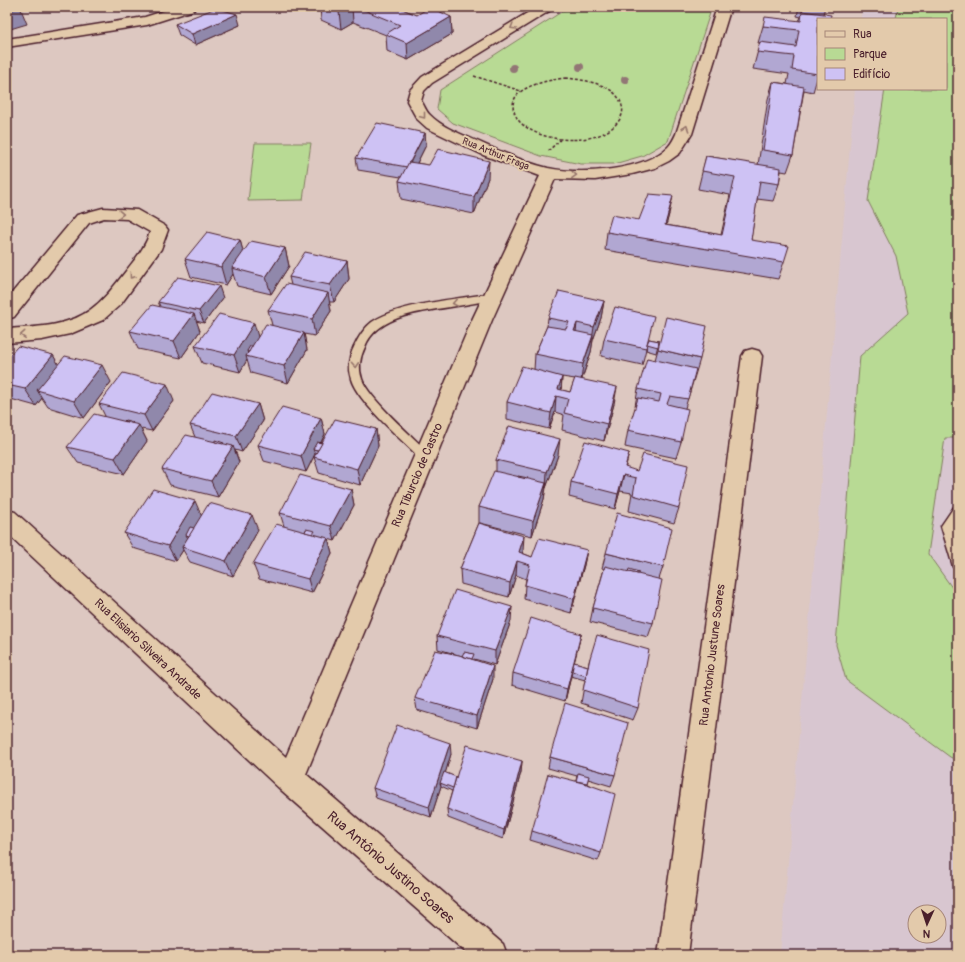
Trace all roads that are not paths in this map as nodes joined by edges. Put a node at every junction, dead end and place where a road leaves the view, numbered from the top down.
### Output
1 (189, 7) edge
2 (546, 7) edge
3 (724, 7) edge
4 (7, 43) edge
5 (550, 173) junction
6 (493, 296) junction
7 (7, 312) edge
8 (7, 336) edge
9 (752, 356) dead end
10 (425, 456) junction
11 (958, 511) edge
12 (7, 519) edge
13 (958, 563) edge
14 (290, 779) junction
15 (492, 955) edge
16 (673, 955) edge

1 - 4 street
2 -> 5 street, Rua Arthur Fraga
5 -> 3 street, Rua Arthur Fraga
5 - 6 street, Rua Tiburcio de Castro
6 - 10 street, Rua Tiburcio de Castro
6 -> 10 lane
7 -> 8 street
9 - 16 street, Rua Antonio Justune Soares
10 - 14 street, Rua Tiburcio de Castro
11 - 13 lane
12 - 14 street, Rua Elisiario Silveira Andrade
14 - 15 street, Rua Antônio Justino Soares

